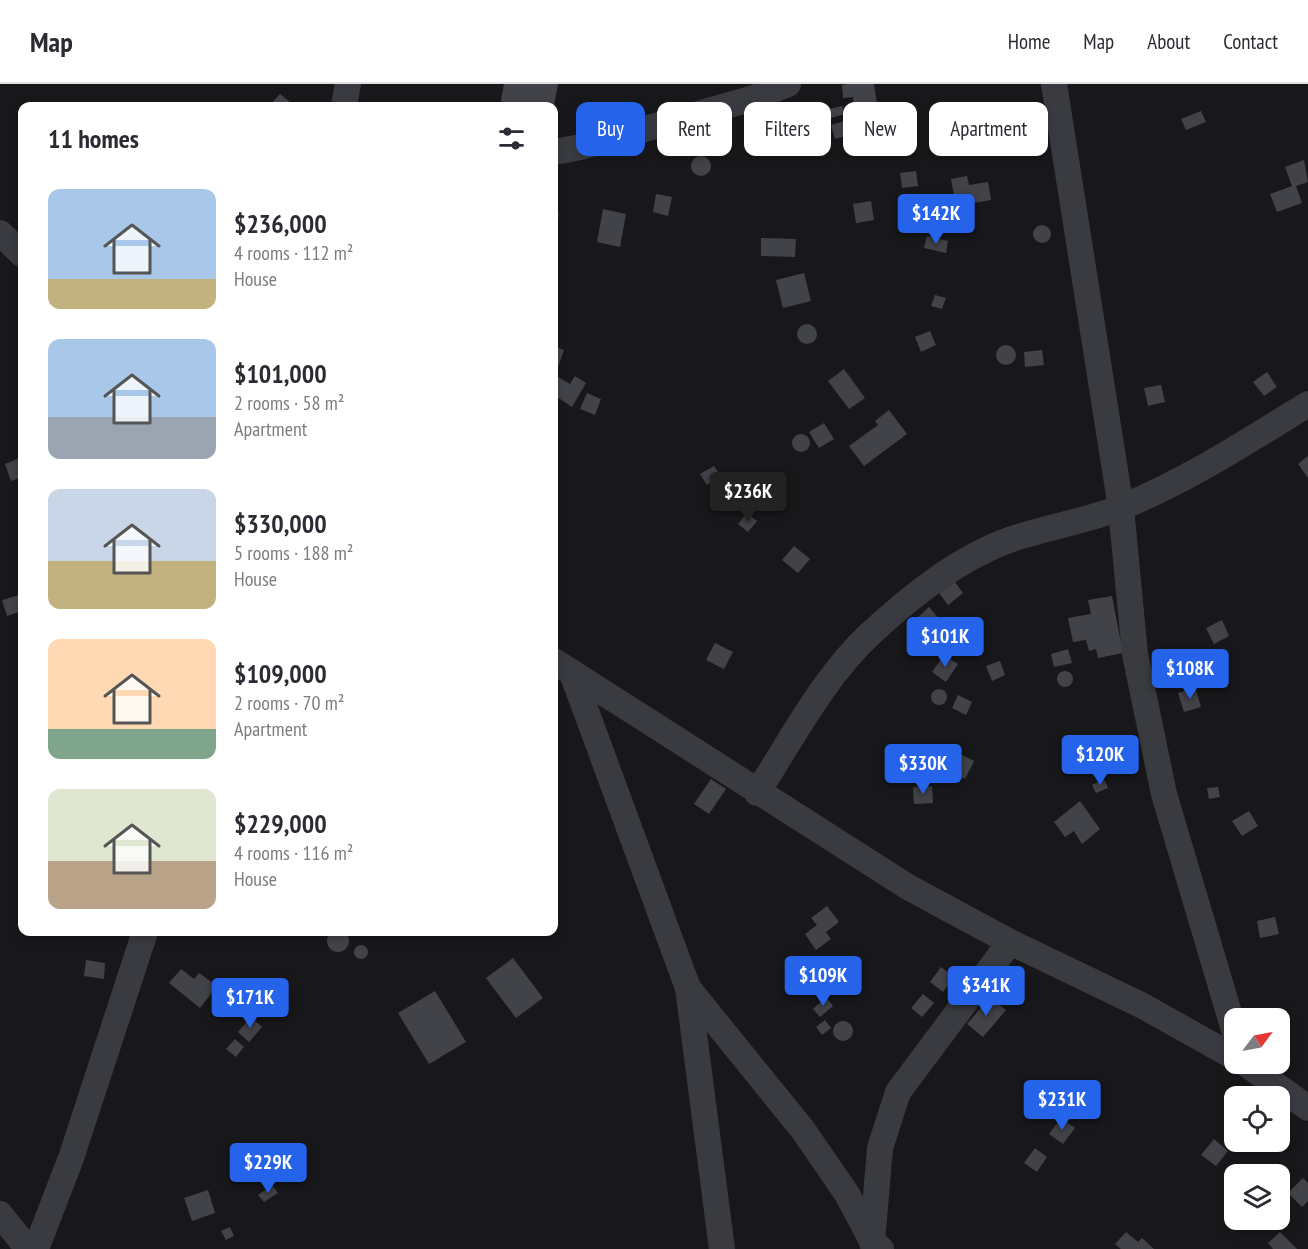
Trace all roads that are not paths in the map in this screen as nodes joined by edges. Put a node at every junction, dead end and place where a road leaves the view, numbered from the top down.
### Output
1 (789, 84) edge
2 (1054, 84) edge
3 (558, 151) edge
4 (0, 233) edge
5 (18, 250) edge
6 (1308, 404) edge
7 (1121, 507) junction
8 (563, 667) edge
9 (758, 793) junction
10 (144, 936) edge
11 (1010, 942) junction
12 (688, 988) junction
13 (1227, 1008) edge
14 (1224, 1051) edge
15 (1260, 1074) edge
16 (1308, 1108) edge
17 (0, 1214) edge
18 (875, 1246) edge
19 (28, 1249) edge
20 (36, 1249) edge
21 (722, 1249) edge

1 - 3 street
2 - 7 street
4 - 5 street
6 - 7 street
7 - 9 street
7 - 13 street
8 - 9 street
8 - 12 street
9 - 11 street
10 - 20 street
11 - 14 street
11 - 18 street
12 - 18 street
12 - 21 street
15 - 16 street
17 - 19 street

